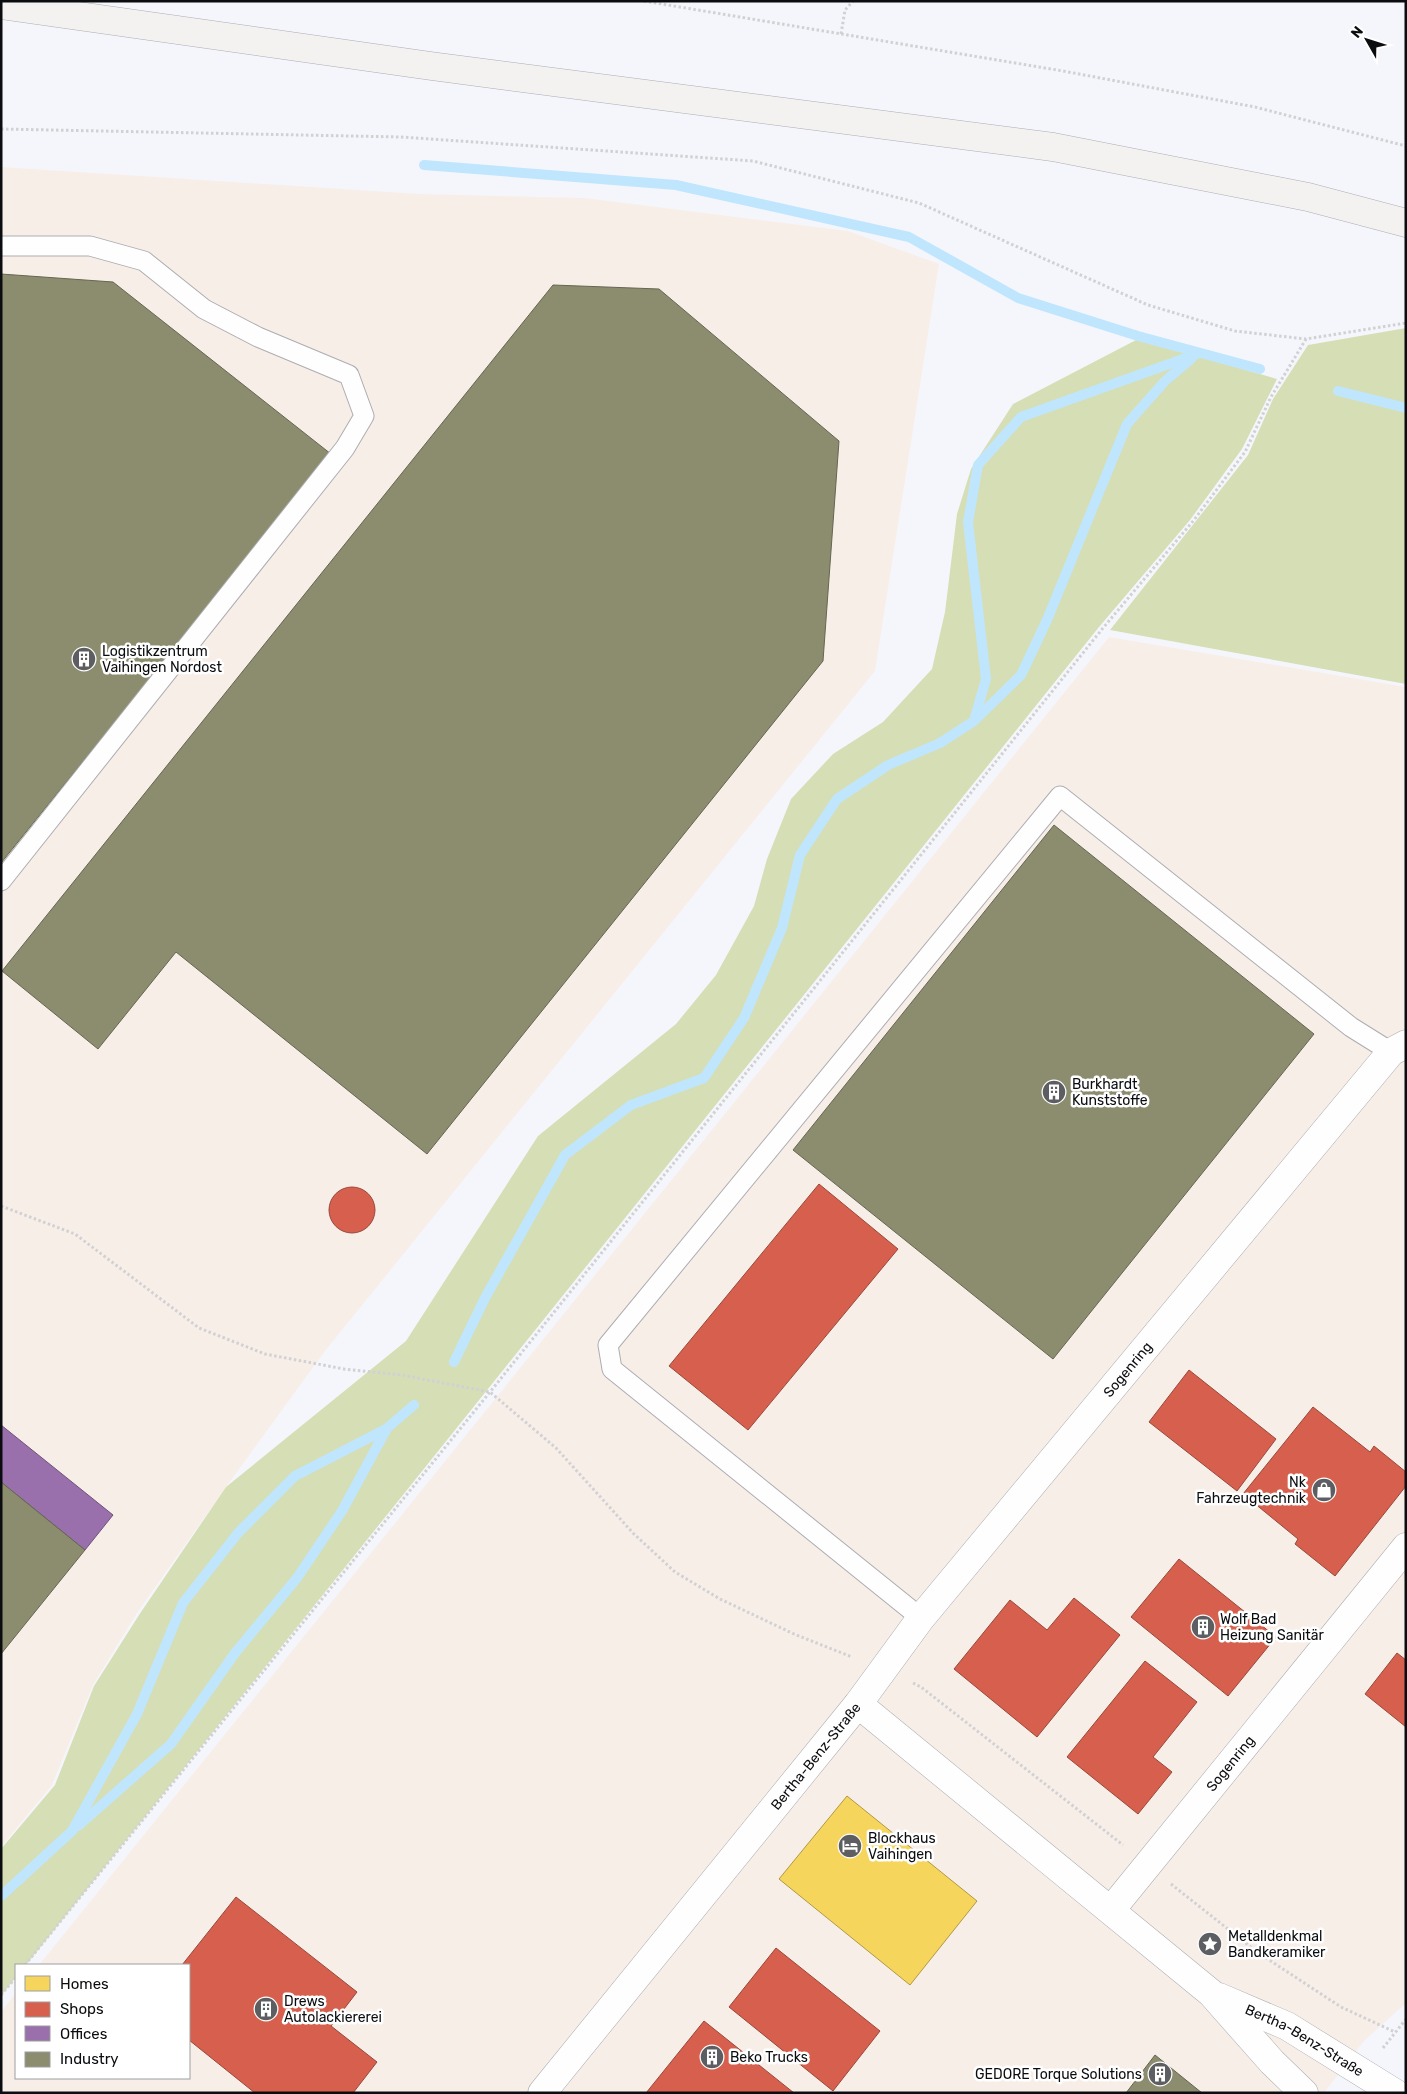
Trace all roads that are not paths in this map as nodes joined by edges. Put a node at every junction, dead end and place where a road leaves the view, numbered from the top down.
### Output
1 (1, 5) edge
2 (1406, 223) edge
3 (1, 246) edge
4 (1, 882) edge
5 (1398, 1048) edge
6 (1406, 1547) edge
7 (921, 1618) junction
8 (858, 1704) junction
9 (1111, 1910) junction
10 (1211, 1993) junction
11 (542, 2093) edge
12 (1304, 2093) edge
13 (1394, 2093) edge

1 - 2 main road
3 - 4 lane
5 - 7 street, Sogenring
5 - 7 lane
6 - 9 street, Sogenring
7 - 8 street, Sogenring
8 - 9 street, Bertha-Benz-Straße
8 - 11 street, Bertha-Benz-Straße
9 - 10 street, Bertha-Benz-Straße
10 - 12 street, Bertha-Benz-Straße
10 - 13 street, Bertha-Benz-Straße

